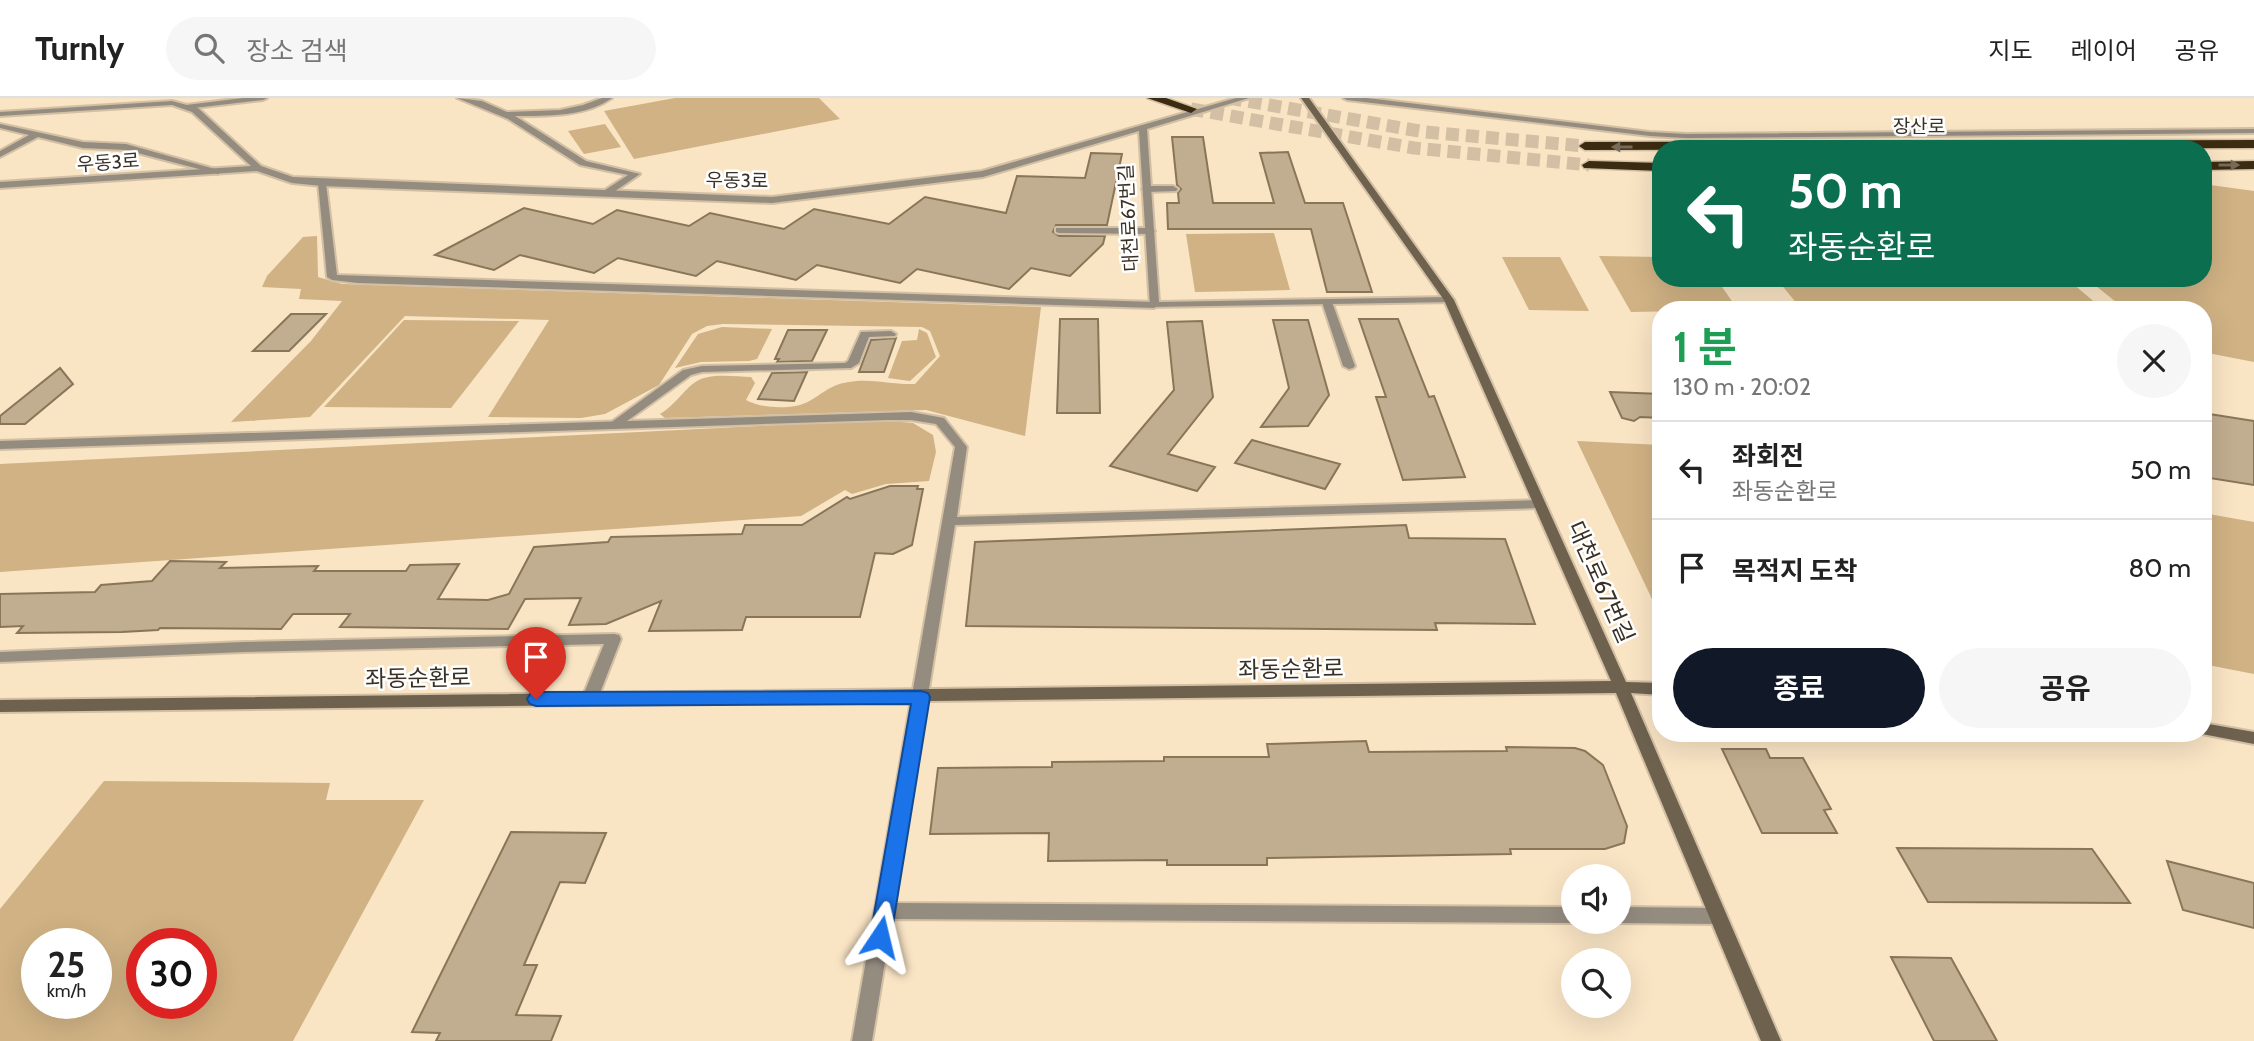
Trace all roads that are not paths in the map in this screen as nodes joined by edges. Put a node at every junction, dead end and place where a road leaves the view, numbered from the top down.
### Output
1 (131, 98) edge
2 (263, 98) edge
3 (461, 98) edge
4 (608, 98) edge
5 (1153, 98) edge
6 (1245, 98) edge
7 (1305, 98) edge
8 (1347, 98) edge
9 (112, 106) junction
10 (186, 107) junction
11 (1191, 109) tunnel mouth
12 (0, 114) edge
13 (509, 114) junction
14 (0, 126) edge
15 (1143, 128) junction
16 (2254, 131) edge
17 (37, 134) junction
18 (2212, 144) edge
19 (2254, 144) edge
20 (1585, 146) tunnel mouth
21 (1652, 146) edge
22 (0, 154) edge
23 (1589, 164) tunnel mouth
24 (2254, 165) edge
25 (2212, 166) edge
26 (1652, 167) edge
27 (258, 169) junction
28 (218, 171) junction
29 (322, 183) junction
30 (0, 185) edge
31 (1147, 189) junction
32 (1173, 190) dead end
33 (605, 194) junction
34 (1059, 230) dead end
35 (1150, 231) junction
36 (1449, 300) junction
37 (1327, 302) junction
38 (1154, 305) junction
39 (891, 334) dead end
40 (1349, 366) dead end
41 (612, 426) junction
42 (0, 445) edge
43 (1539, 504) junction
44 (950, 521) junction
45 (0, 657) edge
46 (1621, 687) junction
47 (1652, 689) edge
48 (921, 697) junction
49 (590, 698) junction
50 (0, 706) edge
51 (2212, 731) edge
52 (2254, 738) edge
53 (885, 911) junction
54 (1561, 915) edge
55 (1631, 915) edge
56 (1717, 916) junction
57 (862, 1041) edge
58 (1771, 1041) edge

1 - 9 street
2 - 10 street
3 - 13 street
4 - 13 street
5 - 11 highway
6 - 15 street, 우동3로
7 - 36 street, 대천로67번길
8 - 16 street
9 - 10 street
9 - 12 street
10 - 27 street
13 - 33 street
14 - 17 street, 우동3로
15 - 31 street, 대천로67번길
15 - 33 street, 우동3로
17 - 22 street
17 - 28 street, 우동3로
19 -> 18 highway, 장산로
21 -> 20 highway, 장산로
23 - 26 highway
25 -> 24 highway
27 - 28 street, 우동3로
27 - 29 street, 우동3로
28 - 30 street, 우동3로
29 - 33 street, 우동3로
29 - 38 street
31 - 32 street
31 - 35 street, 대천로67번길
34 - 35 street
35 - 38 street, 대천로67번길
36 - 37 street
36 - 43 street, 대천로67번길
37 - 38 street
37 - 40 street
39 - 41 street
41 - 42 street
41 - 44 street
43 - 44 street
43 - 46 street, 대천로67번길
44 - 48 street
45 - 49 street
46 - 47 street, 좌동순환로
46 - 48 street, 좌동순환로
46 - 56 street, 대천로67번길
48 - 49 street, 좌동순환로
48 - 53 street
49 - 50 street, 좌동순환로
51 - 52 street
53 - 54 street
53 - 57 street
55 - 56 street
56 - 58 street, 대천로67번길

